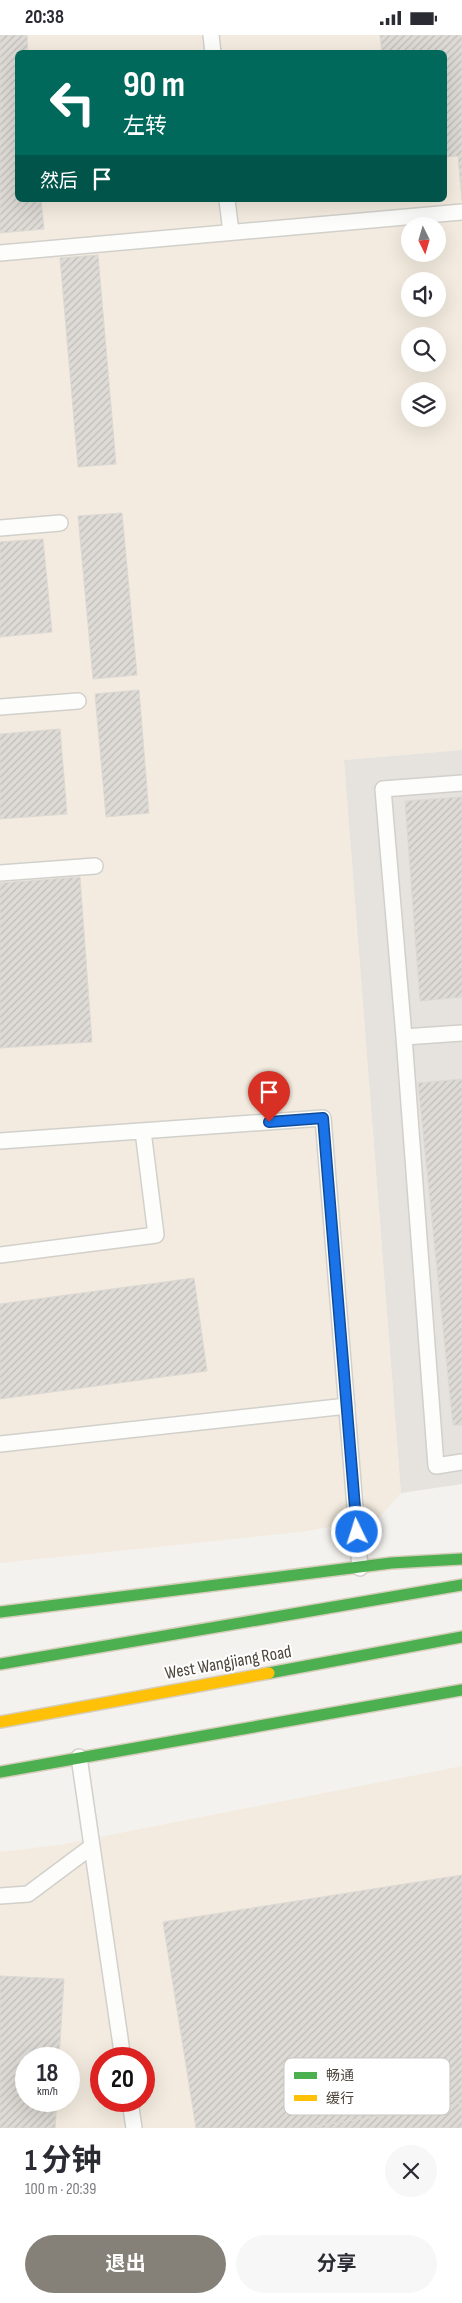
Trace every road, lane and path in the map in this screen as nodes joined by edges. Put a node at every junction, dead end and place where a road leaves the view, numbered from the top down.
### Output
1 (211, 35) edge
2 (213, 50) edge
3 (227, 202) edge
4 (462, 212) edge
5 (231, 232) junction
6 (0, 253) edge
7 (60, 523) dead end
8 (0, 528) edge
9 (78, 701) dead end
10 (0, 707) edge
11 (462, 783) edge
12 (95, 866) dead end
13 (0, 873) edge
14 (462, 1033) edge
15 (404, 1037) junction
16 (143, 1131) junction
17 (0, 1141) edge
18 (0, 1255) edge
19 (347, 1406) junction
20 (0, 1444) edge
21 (462, 1462) edge
22 (462, 1559) edge
23 (360, 1568) junction
24 (462, 1585) edge
25 (0, 1612) edge
26 (462, 1637) edge
27 (0, 1664) edge
28 (462, 1690) edge
29 (0, 1722) edge
30 (79, 1757) junction
31 (0, 1772) edge
32 (91, 1847) junction
33 (0, 1895) edge
34 (121, 2047) edge
35 (132, 2112) edge
36 (134, 2128) edge

1 - 2 lane
3 - 5 lane
4 - 5 lane
5 - 6 lane
7 - 8 lane
9 - 10 lane
11 - 15 lane
12 - 13 lane
14 - 15 lane
15 - 21 lane
16 - 17 lane
16 - 18 lane
16 - 19 lane
19 - 20 lane
19 - 23 lane
22 - 23 main road
23 - 25 main road
24 - 27 main road, West Wangjiang Road
26 - 29 main road, West Wangjiang Road
28 - 30 main road
30 - 31 main road
30 - 32 lane
32 - 33 lane
32 - 34 lane
35 - 36 lane

